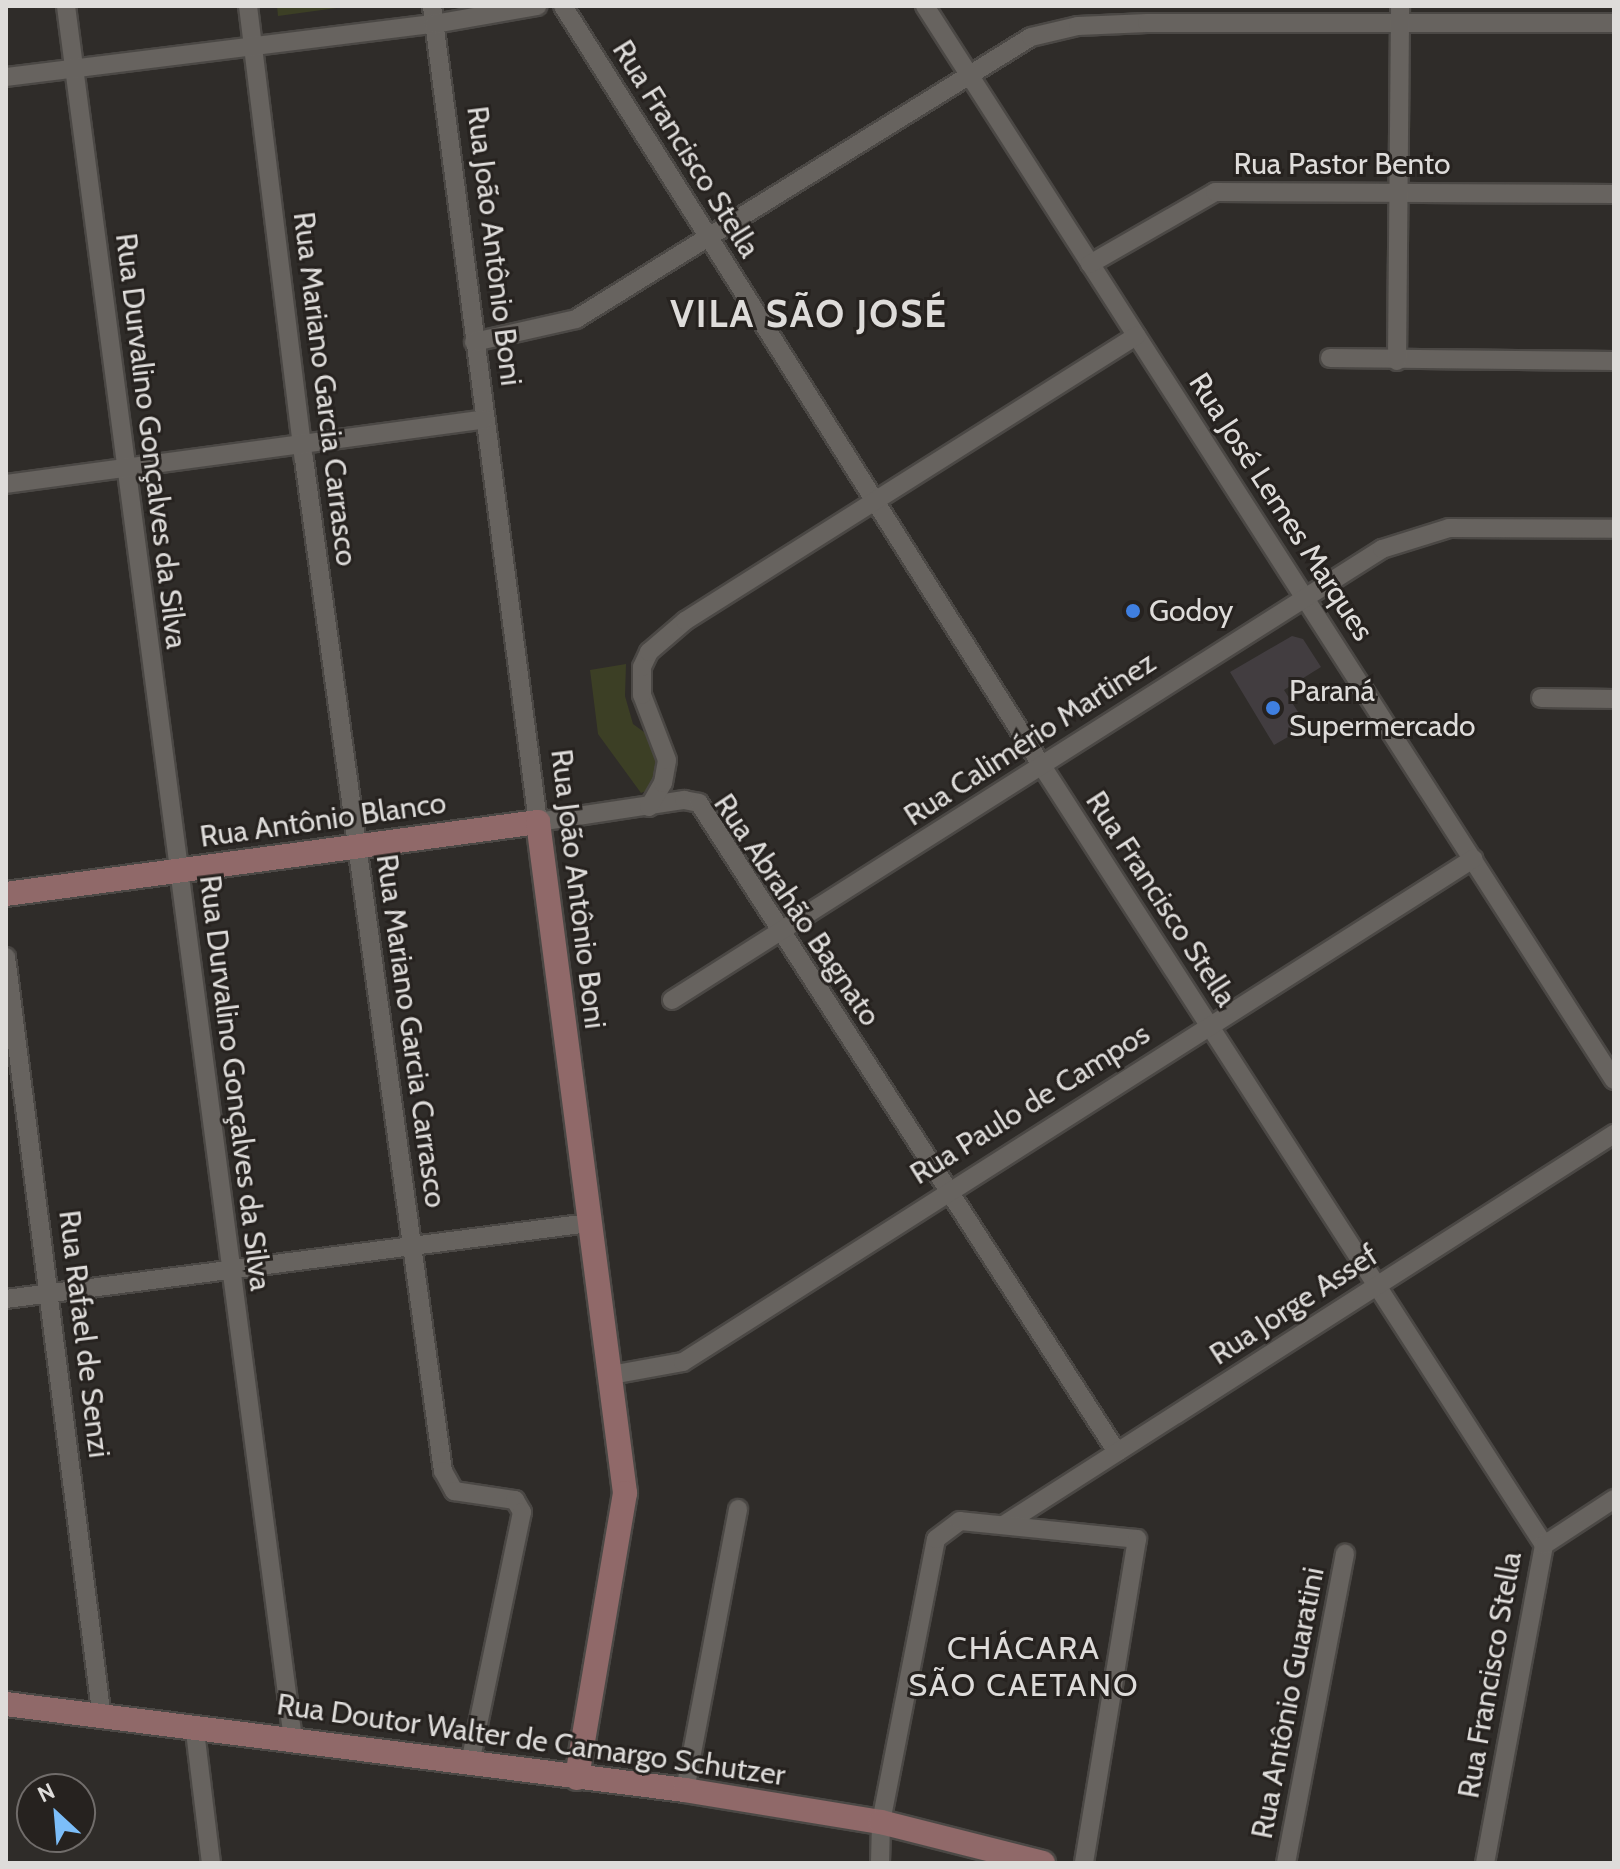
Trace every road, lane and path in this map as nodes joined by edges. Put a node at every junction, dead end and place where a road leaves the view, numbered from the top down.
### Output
1 (66, 6) edge
2 (248, 6) edge
3 (537, 6) edge
4 (563, 6) edge
5 (925, 6) edge
6 (1400, 6) edge
7 (1147, 14) edge
8 (433, 15) edge
9 (1614, 23) edge
10 (1400, 26) junction
11 (254, 46) junction
12 (75, 67) junction
13 (967, 73) junction
14 (6, 77) edge
15 (1398, 192) junction
16 (1614, 194) edge
17 (707, 236) junction
18 (1090, 264) junction
19 (1136, 336) junction
20 (474, 342) junction
21 (1330, 358) dead end
22 (1397, 361) junction
23 (1614, 361) edge
24 (484, 419) junction
25 (302, 444) junction
26 (126, 468) junction
27 (6, 484) edge
28 (876, 503) junction
29 (1614, 529) edge
30 (1306, 594) junction
31 (1541, 698) dead end
32 (1614, 699) edge
33 (1042, 766) junction
34 (649, 807) junction
35 (538, 822) junction
36 (358, 849) junction
37 (1473, 859) junction
38 (179, 872) junction
39 (6, 894) edge
40 (783, 932) junction
41 (6, 957) edge
42 (672, 1000) dead end
43 (1209, 1024) junction
44 (1614, 1080) edge
45 (1614, 1134) edge
46 (945, 1191) junction
47 (589, 1223) junction
48 (411, 1246) junction
49 (231, 1271) junction
50 (1376, 1285) junction
51 (51, 1294) junction
52 (6, 1299) edge
53 (611, 1375) junction
54 (1117, 1452) junction
55 (1614, 1499) edge
56 (738, 1509) dead end
57 (1005, 1524) junction
58 (1544, 1545) junction
59 (1345, 1554) dead end
60 (6, 1704) edge
61 (102, 1719) junction
62 (195, 1731) junction
63 (293, 1739) junction
64 (470, 1764) junction
65 (577, 1778) junction
66 (685, 1790) junction
67 (881, 1822) junction
68 (211, 1863) edge
69 (880, 1863) edge
70 (1043, 1863) edge
71 (1084, 1863) edge
72 (1286, 1863) edge
73 (1485, 1863) edge

1 - 12 street, Rua Durvalino Gonçalves da Silva
2 - 11 street, Rua Mariano Garcia Carrasco
3 - 8 street
4 - 17 street, Rua Francisco Stella
5 - 13 street, Rua José Lemes Marques
6 - 10 street
7 - 10 street
7 - 13 street
8 - 11 street
8 - 20 street, Rua João Antônio Boni
9 - 10 street
10 - 15 street
11 - 12 street
11 - 25 street, Rua Mariano Garcia Carrasco
12 - 14 street
12 - 26 street, Rua Durvalino Gonçalves da Silva
13 - 17 street
13 - 18 street, Rua José Lemes Marques
15 - 16 street, Rua Pastor Bento
15 - 18 street, Rua Pastor Bento
15 - 22 street
17 - 20 street
17 - 28 street, Rua Francisco Stella
18 - 19 street, Rua José Lemes Marques
19 - 28 street
19 - 30 street, Rua José Lemes Marques
20 - 24 street, Rua João Antônio Boni
21 - 22 street
22 - 23 street
24 - 25 street
24 - 35 street, Rua João Antônio Boni
25 - 26 street
25 - 36 street, Rua Mariano Garcia Carrasco
26 - 27 street
26 - 38 street, Rua Durvalino Gonçalves da Silva
28 - 33 street, Rua Francisco Stella
28 - 34 street
29 - 30 street, Rua Calimério Martinez
30 - 33 street, Rua Calimério Martinez
30 - 37 street, Rua José Lemes Marques
31 - 32 street
33 - 40 street, Rua Calimério Martinez
33 - 43 street, Rua Francisco Stella
34 - 35 street, Rua Antônio Blanco
34 - 40 street, Rua Abrahão Bagnato
35 - 36 street, Rua Antônio Blanco
35 - 47 street, Rua João Antônio Boni
36 - 38 street, Rua Antônio Blanco
36 - 48 street, Rua Mariano Garcia Carrasco
37 - 43 street, Rua Paulo de Campos
37 - 44 street, Rua José Lemes Marques
38 - 39 street, Rua Antônio Blanco
38 - 49 street, Rua Durvalino Gonçalves da Silva
40 - 42 street, Rua Calimério Martinez
40 - 46 street, Rua Abrahão Bagnato
41 - 51 street, Rua Rafael de Senzi
43 - 46 street, Rua Paulo de Campos
43 - 50 street, Rua Francisco Stella
45 - 50 street, Rua Jorge Assef
46 - 53 street, Rua Paulo de Campos
46 - 54 street, Rua Abrahão Bagnato
47 - 48 street
47 - 53 street, Rua João Antônio Boni
48 - 49 street
48 - 64 street, Rua Mariano Garcia Carrasco
49 - 51 street
49 - 63 street, Rua Durvalino Gonçalves da Silva
50 - 54 street, Rua Jorge Assef
50 - 58 street, Rua Francisco Stella
51 - 52 street
51 - 61 street, Rua Rafael de Senzi
53 - 65 street, Rua João Antônio Boni
54 - 57 street, Rua Jorge Assef
55 - 58 street
56 - 66 street
57 - 67 street
57 - 71 street
58 - 73 street, Rua Francisco Stella
59 - 72 street, Rua Antônio Guaratini
60 - 61 street, Rua Doutor Walter de Camargo Schutzer
61 - 62 street, Rua Doutor Walter de Camargo Schutzer
62 - 63 street, Rua Doutor Walter de Camargo Schutzer
62 - 68 street
63 - 64 street, Rua Doutor Walter de Camargo Schutzer
64 - 65 street, Rua Doutor Walter de Camargo Schutzer
65 - 66 street, Rua Doutor Walter de Camargo Schutzer
66 - 67 street, Rua Doutor Walter de Camargo Schutzer
67 - 69 street
67 - 70 street, Rua Doutor Walter de Camargo Schutzer

